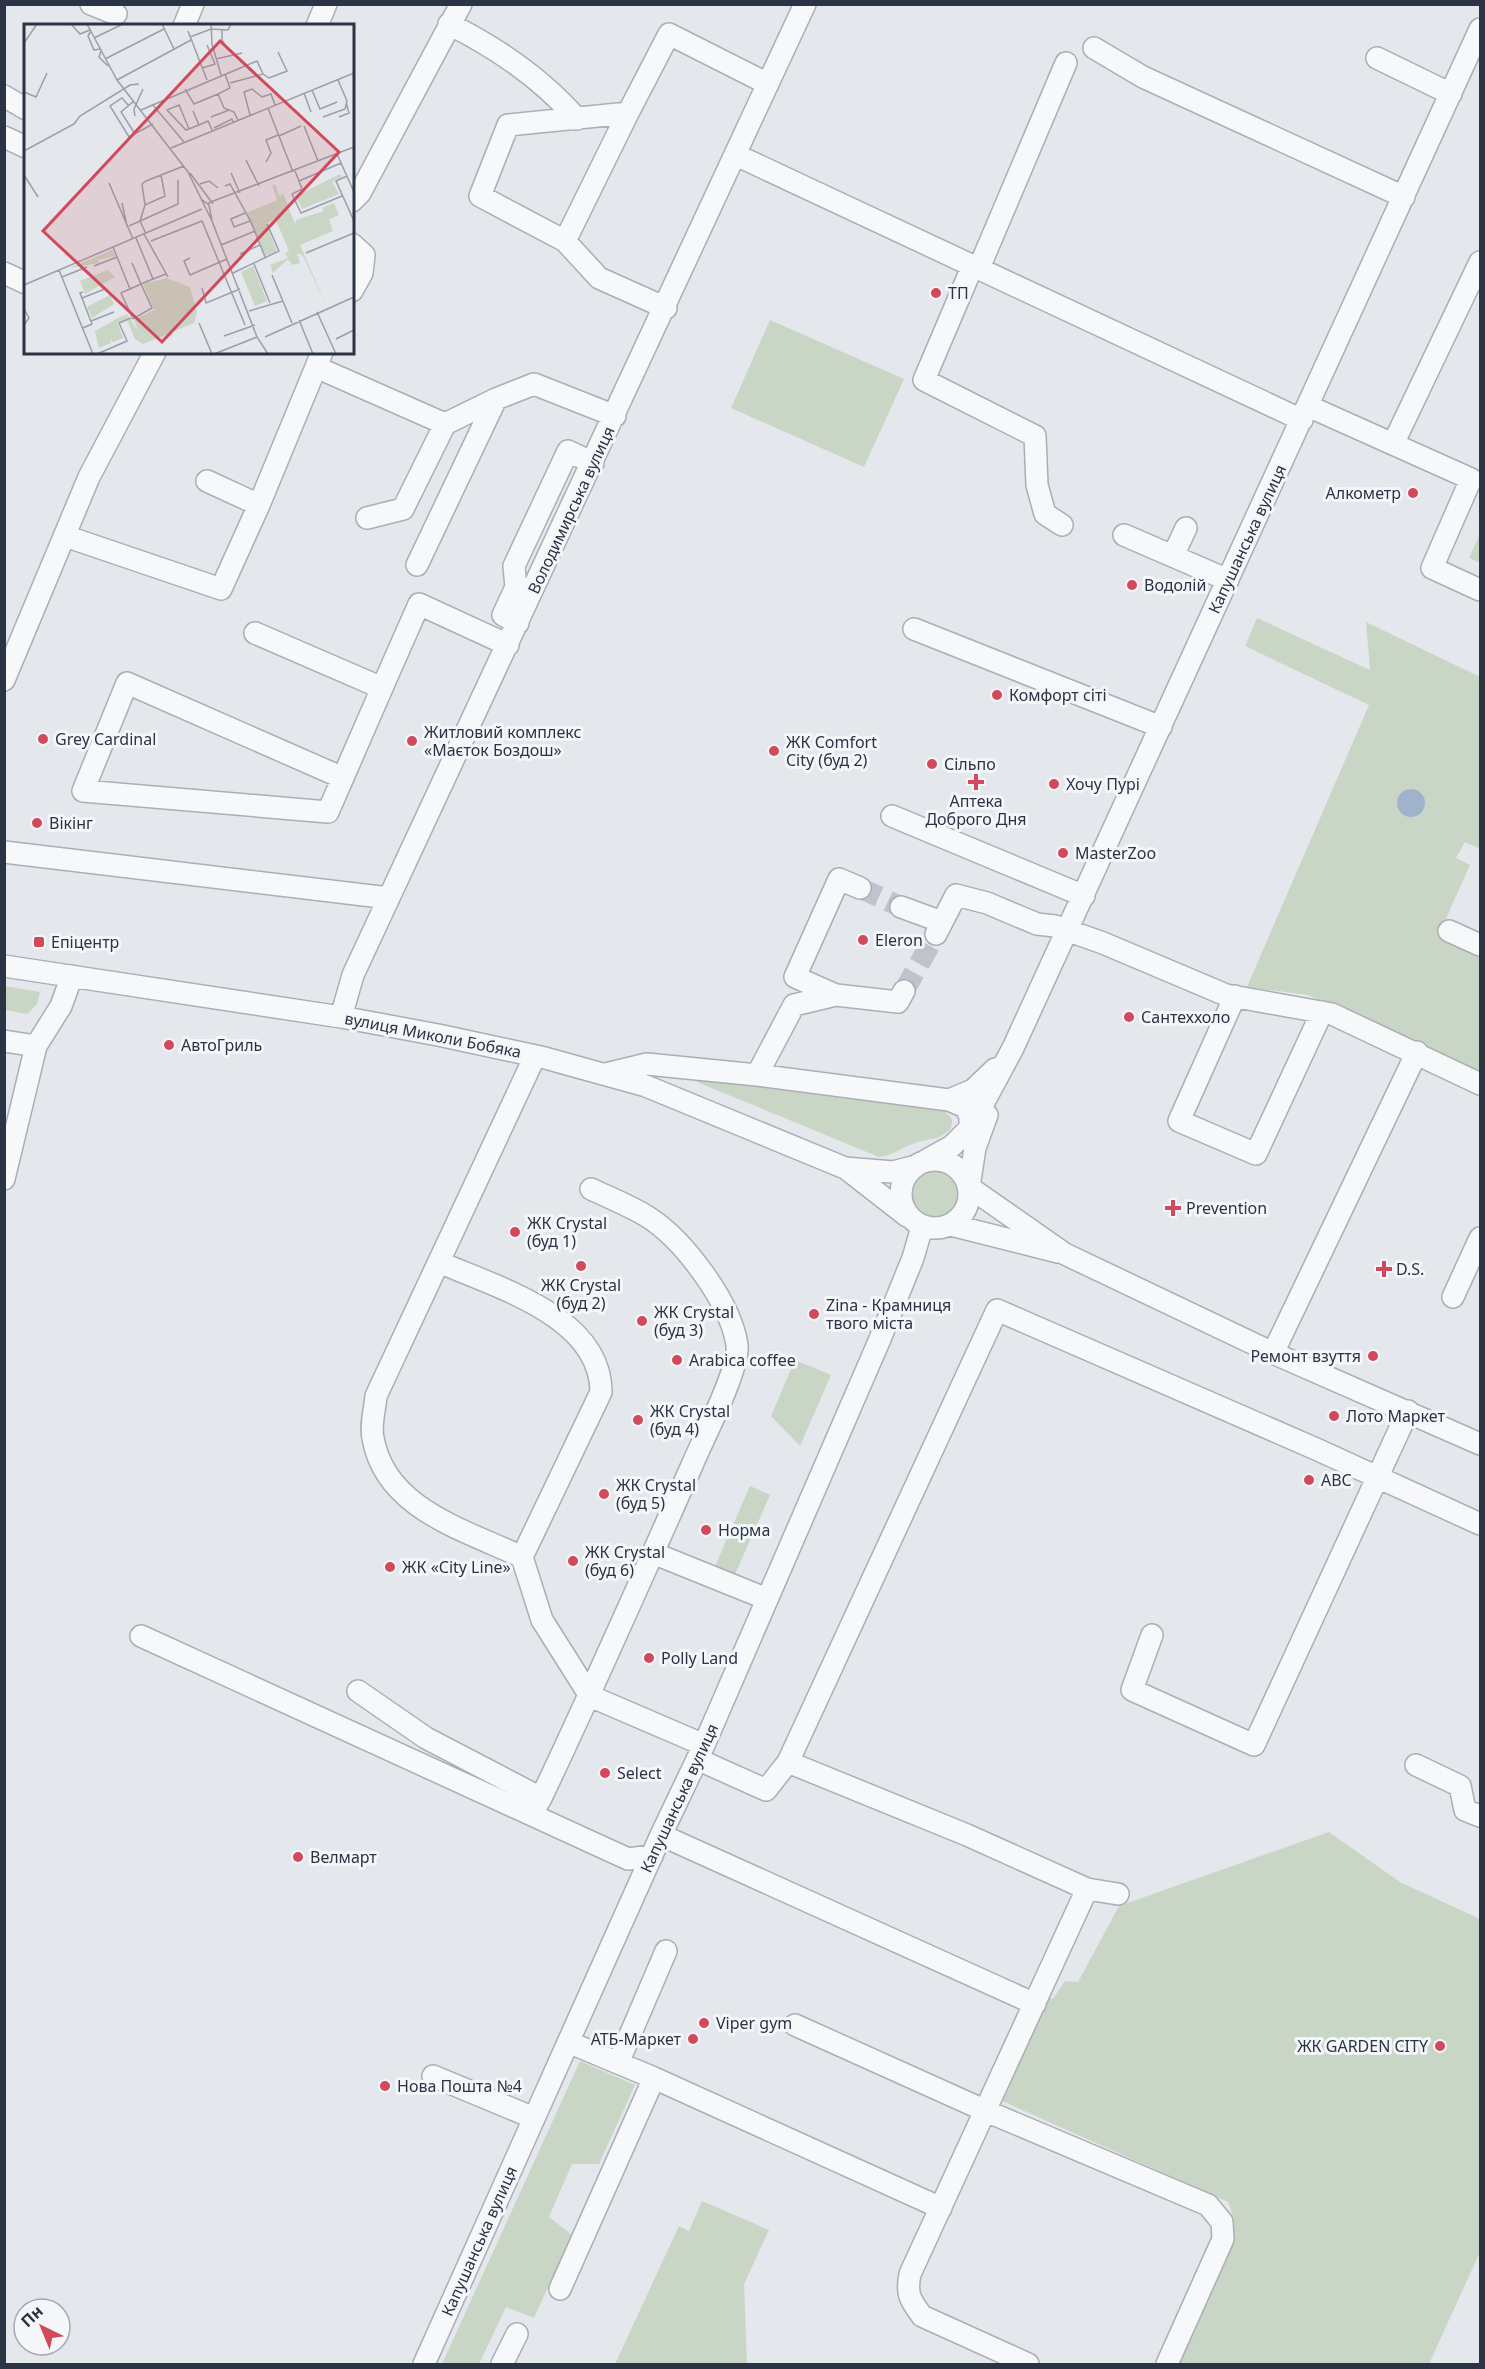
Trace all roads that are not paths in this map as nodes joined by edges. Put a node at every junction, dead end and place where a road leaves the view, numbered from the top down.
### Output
1 (91, 4) edge
2 (193, 4) edge
3 (326, 4) edge
4 (461, 4) edge
5 (805, 4) edge
6 (116, 14) dead end
7 (185, 24) edge
8 (318, 24) edge
9 (448, 24) junction
10 (1480, 29) edge
11 (1094, 48) dead end
12 (1377, 58) dead end
13 (1066, 63) dead end
14 (768, 84) junction
15 (1451, 94) junction
16 (4, 96) edge
17 (24, 107) edge
18 (628, 113) junction
19 (577, 120) junction
20 (4, 137) edge
21 (24, 146) edge
22 (736, 155) junction
23 (1404, 196) junction
24 (354, 199) edge
25 (565, 241) junction
26 (354, 246) edge
27 (1480, 262) edge
28 (976, 267) junction
29 (4, 273) edge
30 (24, 282) edge
31 (354, 287) edge
32 (666, 308) junction
33 (154, 354) edge
34 (319, 360) edge
35 (496, 399) junction
36 (1305, 413) junction
37 (615, 416) junction
38 (445, 424) junction
39 (1394, 444) junction
40 (207, 481) dead end
41 (259, 505) junction
42 (367, 518) dead end
43 (1062, 525) dead end
44 (1186, 528) dead end
45 (1124, 535) dead end
46 (65, 536) junction
47 (1173, 556) junction
48 (417, 565) dead end
49 (1228, 580) junction
50 (1480, 590) edge
51 (914, 629) dead end
52 (255, 633) dead end
53 (507, 645) junction
54 (4, 680) edge
55 (382, 688) junction
56 (1161, 727) junction
57 (343, 778) junction
58 (892, 816) dead end
59 (4, 852) edge
60 (860, 888) tunnel mouth
61 (1084, 896) junction
62 (389, 898) junction
63 (901, 908) tunnel mouth
64 (1068, 931) junction
65 (1449, 931) dead end
66 (1480, 945) edge
67 (4, 966) edge
68 (72, 976) junction
69 (904, 992) tunnel mouth
70 (836, 995) junction
71 (1235, 996) junction
72 (1322, 1012) junction
73 (341, 1017) junction
74 (4, 1041) edge
75 (36, 1046) junction
76 (1013, 1048) junction
77 (1417, 1052) junction
78 (535, 1056) junction
79 (606, 1074) junction
80 (757, 1075) junction
81 (1480, 1084) edge
82 (949, 1100) junction
83 (970, 1128) junction
84 (9, 1147) edge
85 (920, 1163) junction
86 (845, 1168) junction
87 (4, 1179) edge
88 (969, 1187) junction
89 (591, 1189) dead end
90 (915, 1221) junction
91 (951, 1225) junction
92 (1480, 1238) edge
93 (1065, 1254) junction
94 (439, 1262) junction
95 (1452, 1297) dead end
96 (1273, 1353) junction
97 (1407, 1411) junction
98 (1480, 1444) edge
99 (1376, 1476) junction
100 (1480, 1524) edge
101 (653, 1553) junction
102 (522, 1557) junction
103 (767, 1599) junction
104 (1152, 1635) dead end
105 (141, 1636) dead end
106 (358, 1691) dead end
107 (590, 1696) junction
108 (701, 1752) junction
109 (788, 1762) junction
110 (1416, 1765) dead end
111 (536, 1806) junction
112 (1480, 1816) edge
113 (661, 1834) junction
114 (652, 1856) junction
115 (1087, 1889) junction
116 (1118, 1894) dead end
117 (666, 1951) dead end
118 (1035, 2004) junction
119 (795, 2025) dead end
120 (568, 2042) junction
121 (618, 2063) junction
122 (433, 2076) dead end
123 (654, 2078) junction
124 (986, 2111) junction
125 (534, 2118) junction
126 (942, 2208) junction
127 (560, 2289) dead end
128 (517, 2334) dead end
129 (424, 2364) edge
130 (502, 2364) edge
131 (1028, 2364) edge
132 (1167, 2364) edge

1 - 6 street
2 - 7 street
3 - 8 street
4 - 9 street
5 - 14 street, Володимирська вулиця
9 - 19 street
9 - 24 street
10 - 15 street, Капушанська вулиця
11 - 23 street
12 - 15 street
13 - 28 street
14 - 18 street
14 - 22 street, Володимирська вулиця
15 - 23 street, Капушанська вулиця
16 - 17 street
18 - 19 street
18 - 25 street
19 - 25 street
20 - 21 street
22 - 28 street
22 - 32 street, Володимирська вулиця
23 - 36 street, Капушанська вулиця
25 - 32 street
26 - 31 street
27 - 39 street
28 - 36 street
28 - 43 street
29 - 30 street
32 - 37 street, Володимирська вулиця
33 - 46 street
34 - 38 street
34 - 41 street
35 - 37 street
35 - 38 street
35 - 48 street
36 - 39 street
36 - 49 street, Капушанська вулиця
37 - 53 street, Володимирська вулиця
38 - 42 street
39 - 50 street
40 - 41 street
41 - 46 street
44 - 47 street
45 - 47 street
46 - 54 street
47 - 49 street
49 - 56 street, Капушанська вулиця
51 - 56 street
52 - 55 street
53 - 55 street
53 - 62 street, Володимирська вулиця
55 - 57 street
56 - 61 street, Капушанська вулиця
57 - 57 street
58 - 61 street
59 - 62 street
60 - 70 street
61 - 64 street, Капушанська вулиця
62 - 73 street, Володимирська вулиця
63 - 64 street
64 - 71 street
64 - 76 street, Капушанська вулиця
65 - 66 street
67 - 68 street, вулиця Миколи Бобяка
68 - 73 street, вулиця Миколи Бобяка
68 - 75 street
69 - 70 street
70 - 80 street
71 - 72 street
71 - 72 street
72 - 77 street
73 - 78 street, вулиця Миколи Бобяка
74 - 75 street
75 - 84 street
76 - 82 street
76 - 83 street, Капушанська вулиця
76 - 88 street, Капушанська вулиця
77 - 81 street
77 - 96 street
78 - 79 street, вулиця Миколи Бобяка
78 - 94 street
79 - 80 street
79 - 86 street, вулиця Миколи Бобяка
80 - 82 street
82 - 83 street
83 - 85 street, Капушанська вулиця
84 - 87 street
85 - 86 street, вулиця Миколи Бобяка
85 - 88 street
85 - 90 street
86 - 90 street, вулиця Миколи Бобяка
88 - 91 street
88 - 93 street
89 - 101 street
90 - 91 street
90 - 103 street, Капушанська вулиця
91 - 93 street
92 - 95 street
93 - 96 street
94 - 102 street
94 - 102 street
96 - 97 street
97 - 98 street
97 - 99 street
99 - 100 street
99 - 104 street
99 - 109 street
101 - 103 street
101 - 107 street
102 - 107 street
103 - 108 street, Капушанська вулиця
105 - 111 street
106 - 111 street
107 - 108 street
107 - 111 street
108 - 109 street
108 - 113 street, Капушанська вулиця
109 - 115 street
110 - 112 street
111 - 114 street
113 - 114 street, Капушанська вулиця
113 - 118 street
114 - 120 street, Капушанська вулиця
115 - 116 street
115 - 118 street
117 - 121 street
118 - 124 street
119 - 124 street
120 - 121 street
120 - 125 street, Капушанська вулиця
121 - 123 street
122 - 125 street
123 - 126 street
123 - 127 street
124 - 126 street
124 - 132 street
125 - 129 street, Капушанська вулиця
126 - 131 street
128 - 130 street

